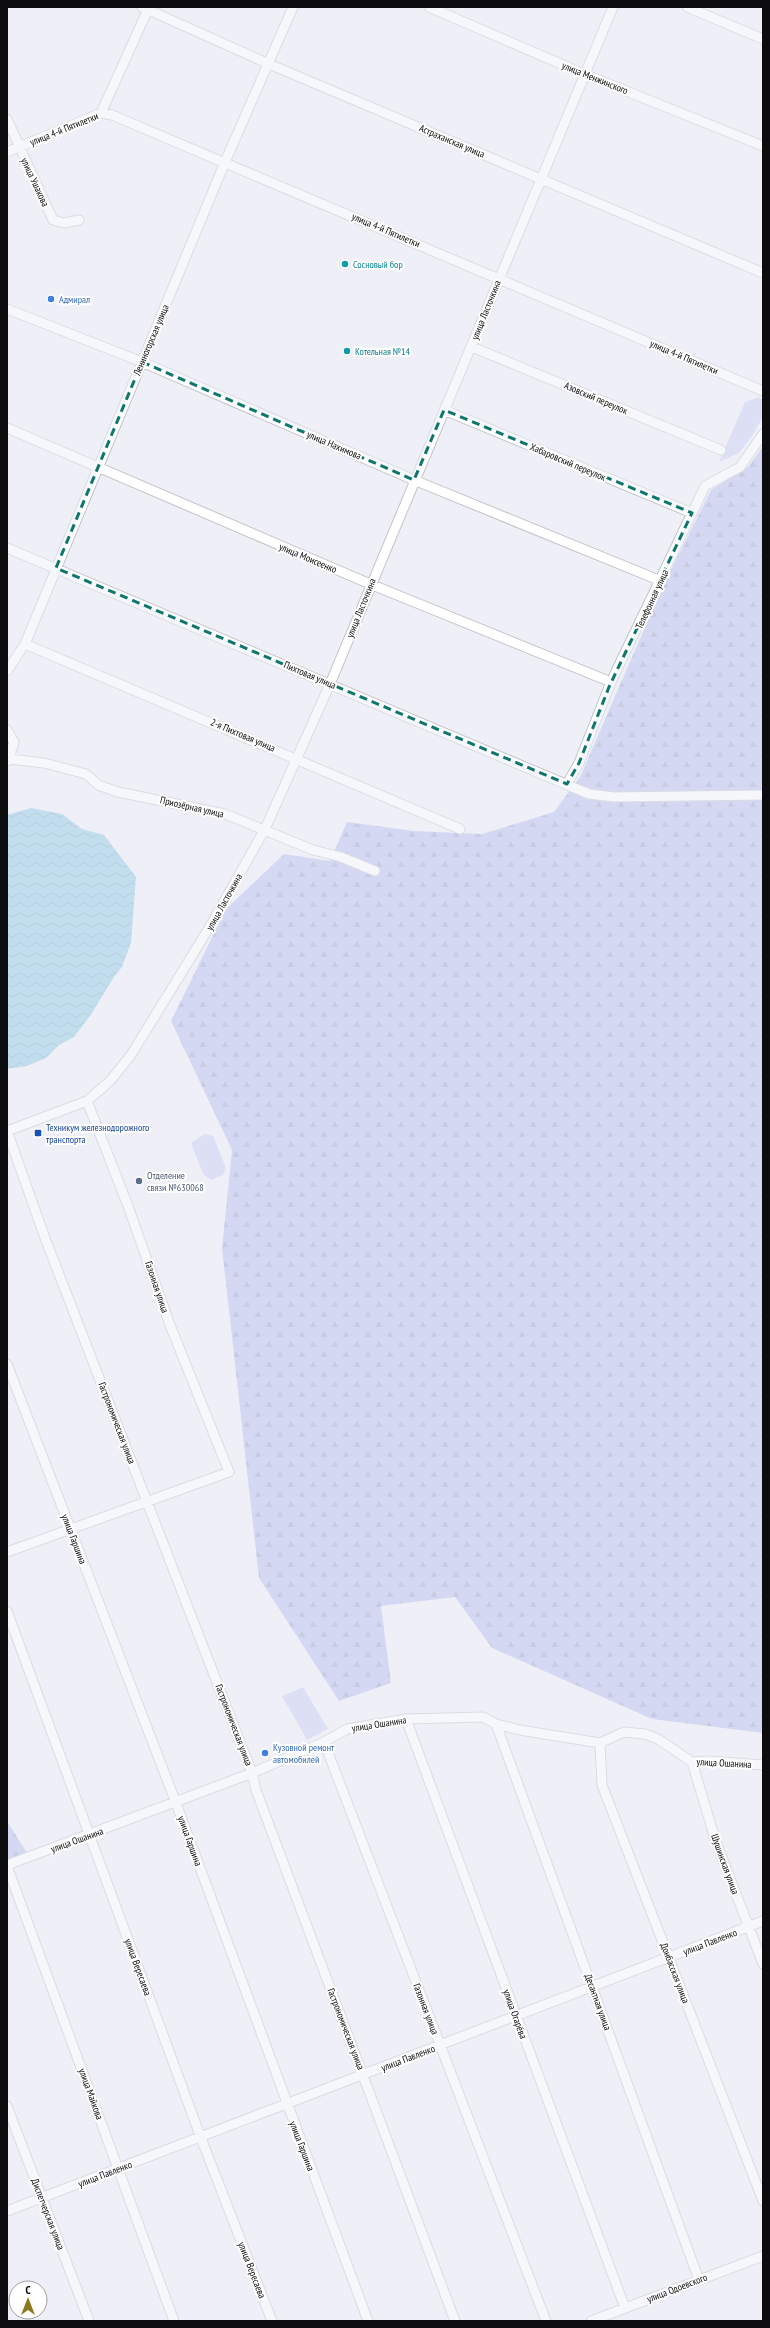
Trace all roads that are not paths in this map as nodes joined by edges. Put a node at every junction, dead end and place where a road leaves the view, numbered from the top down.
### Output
1 (293, 7) edge
2 (429, 7) edge
3 (613, 7) edge
4 (687, 7) edge
5 (146, 8) edge
6 (763, 39) edge
7 (269, 64) junction
8 (584, 74) junction
9 (101, 113) junction
10 (7, 119) edge
11 (763, 146) edge
12 (19, 147) junction
13 (7, 152) edge
14 (226, 162) junction
15 (542, 178) junction
16 (80, 220) dead end
17 (763, 273) edge
18 (498, 279) junction
19 (7, 309) edge
20 (472, 347) junction
21 (142, 362) junction
22 (763, 391) edge
23 (444, 410) junction
24 (7, 428) edge
25 (763, 434) edge
26 (721, 450) dead end
27 (97, 467) junction
28 (414, 480) junction
29 (692, 513) junction
30 (7, 548) edge
31 (56, 568) junction
32 (661, 581) junction
33 (370, 584) junction
34 (25, 644) junction
35 (7, 671) edge
36 (611, 682) junction
37 (330, 684) junction
38 (7, 730) edge
39 (298, 758) junction
40 (8, 760) edge
41 (567, 784) junction
42 (763, 795) edge
43 (265, 829) junction
44 (460, 829) dead end
45 (375, 871) dead end
46 (87, 1101) junction
47 (7, 1130) edge
48 (7, 1364) edge
49 (148, 1503) junction
50 (70, 1529) junction
51 (7, 1552) edge
52 (7, 1612) edge
53 (406, 1719) junction
54 (496, 1724) junction
55 (324, 1742) junction
56 (600, 1743) junction
57 (692, 1762) junction
58 (763, 1765) edge
59 (252, 1773) junction
60 (176, 1803) junction
61 (89, 1836) junction
62 (7, 1866) edge
63 (763, 1921) edge
64 (749, 1927) junction
65 (669, 1957) junction
66 (763, 1964) edge
67 (592, 1987) junction
68 (515, 2016) junction
69 (440, 2045) junction
70 (364, 2075) junction
71 (286, 2104) junction
72 (7, 2106) edge
73 (201, 2138) junction
74 (118, 2170) junction
75 (41, 2198) junction
76 (763, 2201) edge
77 (7, 2211) edge
78 (763, 2256) edge
79 (699, 2280) junction
80 (625, 2308) junction
81 (89, 2321) edge
82 (174, 2321) edge
83 (272, 2321) edge
84 (368, 2321) edge
85 (455, 2321) edge
86 (546, 2321) edge
87 (591, 2321) edge

1 - 7 street, Лениногорская улица
2 - 8 street, улица Менжинского
3 - 8 street, улица Ласточкина
4 - 6 street
5 - 7 street, Астраханская улица
5 - 9 street
7 - 14 street, Лениногорская улица
7 - 15 street, Астраханская улица
8 - 11 street, улица Менжинского
8 - 15 street, улица Ласточкина
9 - 12 street, улица 4-й Пятилетки
9 - 14 street, улица 4-й Пятилетки
10 - 12 street, улица Ушакова
12 - 13 street, улица 4-й Пятилетки
12 - 16 street, улица Ушакова
14 - 18 street, улица 4-й Пятилетки
14 - 21 street, Лениногорская улица
15 - 17 street, Астраханская улица
15 - 18 street, улица Ласточкина
18 - 20 street, улица Ласточкина
18 - 22 street, улица 4-й Пятилетки
19 - 21 street, улица Нахимова
20 - 23 street, улица Ласточкина
20 - 26 street, Азовский переулок
21 - 27 street, Лениногорская улица
21 - 28 street, улица Нахимова
23 - 28 street, улица Ласточкина
23 - 29 street, Хабаровский переулок
24 - 27 street, улица Моисеенко
25 - 29 street, Телефонная улица
27 - 31 street, Лениногорская улица
27 - 33 street, улица Моисеенко
28 - 32 street, улица Нахимова
28 - 33 street, улица Ласточкина
29 - 32 street, Телефонная улица
30 - 31 street, Пихтовая улица
31 - 34 street, Лениногорская улица
31 - 37 street, Пихтовая улица
32 - 36 street, Телефонная улица
33 - 36 street, улица Моисеенко
33 - 37 street, улица Ласточкина
34 - 35 street, Лениногорская улица
34 - 39 street, 2-я Пихтовая улица
36 - 41 street, Телефонная улица
37 - 39 street, улица Ласточкина
37 - 41 street, Пихтовая улица
38 - 40 street
39 - 43 street, улица Ласточкина
39 - 44 street, 2-я Пихтовая улица
40 - 43 street, Приозёрная улица
41 - 42 street, Пихтовая улица
43 - 45 street, Приозёрная улица
43 - 46 street, улица Ласточкина
46 - 47 street, улица Ласточкина
46 - 49 street, Газонная улица
47 - 49 street, Гастрономическая улица
48 - 50 street, улица Гаршина
49 - 50 street
49 - 59 street, Гастрономическая улица
50 - 51 street
50 - 60 street, улица Гаршина
52 - 61 street, улица Вересаева
53 - 54 street, улица Ошанина
53 - 55 street, улица Ошанина
53 - 68 street, улица Огарёва
54 - 56 street, улица Ошанина
54 - 67 street, Десантная улица
55 - 59 street, улица Ошанина
55 - 69 street, Газонная улица
56 - 57 street, улица Ошанина
56 - 65 street, Донбасская улица
57 - 58 street, улица Ошанина
57 - 64 street, Шушинская улица
59 - 60 street, улица Ошанина
59 - 70 street, Гастрономическая улица
60 - 61 street, улица Ошанина
60 - 71 street, улица Гаршина
61 - 62 street, улица Ошанина
61 - 73 street, улица Вересаева
62 - 74 street, улица Майкова
63 - 64 street, улица Павленко
64 - 65 street, улица Павленко
64 - 66 street, Шушинская улица
65 - 67 street, улица Павленко
65 - 76 street, Донбасская улица
67 - 68 street, улица Павленко
67 - 79 street, Десантная улица
68 - 69 street, улица Павленко
68 - 80 street, улица Огарёва
69 - 70 street, улица Павленко
69 - 86 street, Газонная улица
70 - 71 street, улица Павленко
70 - 85 street, Гастрономическая улица
71 - 73 street, улица Павленко
71 - 84 street, улица Гаршина
72 - 75 street, Диспетчерская улица
73 - 74 street, улица Павленко
73 - 83 street, улица Вересаева
74 - 75 street, улица Павленко
74 - 82 street, улица Майкова
75 - 77 street, улица Павленко
75 - 81 street, Диспетчерская улица
78 - 79 street, улица Одоевского
79 - 80 street, улица Одоевского
80 - 87 street, улица Одоевского

